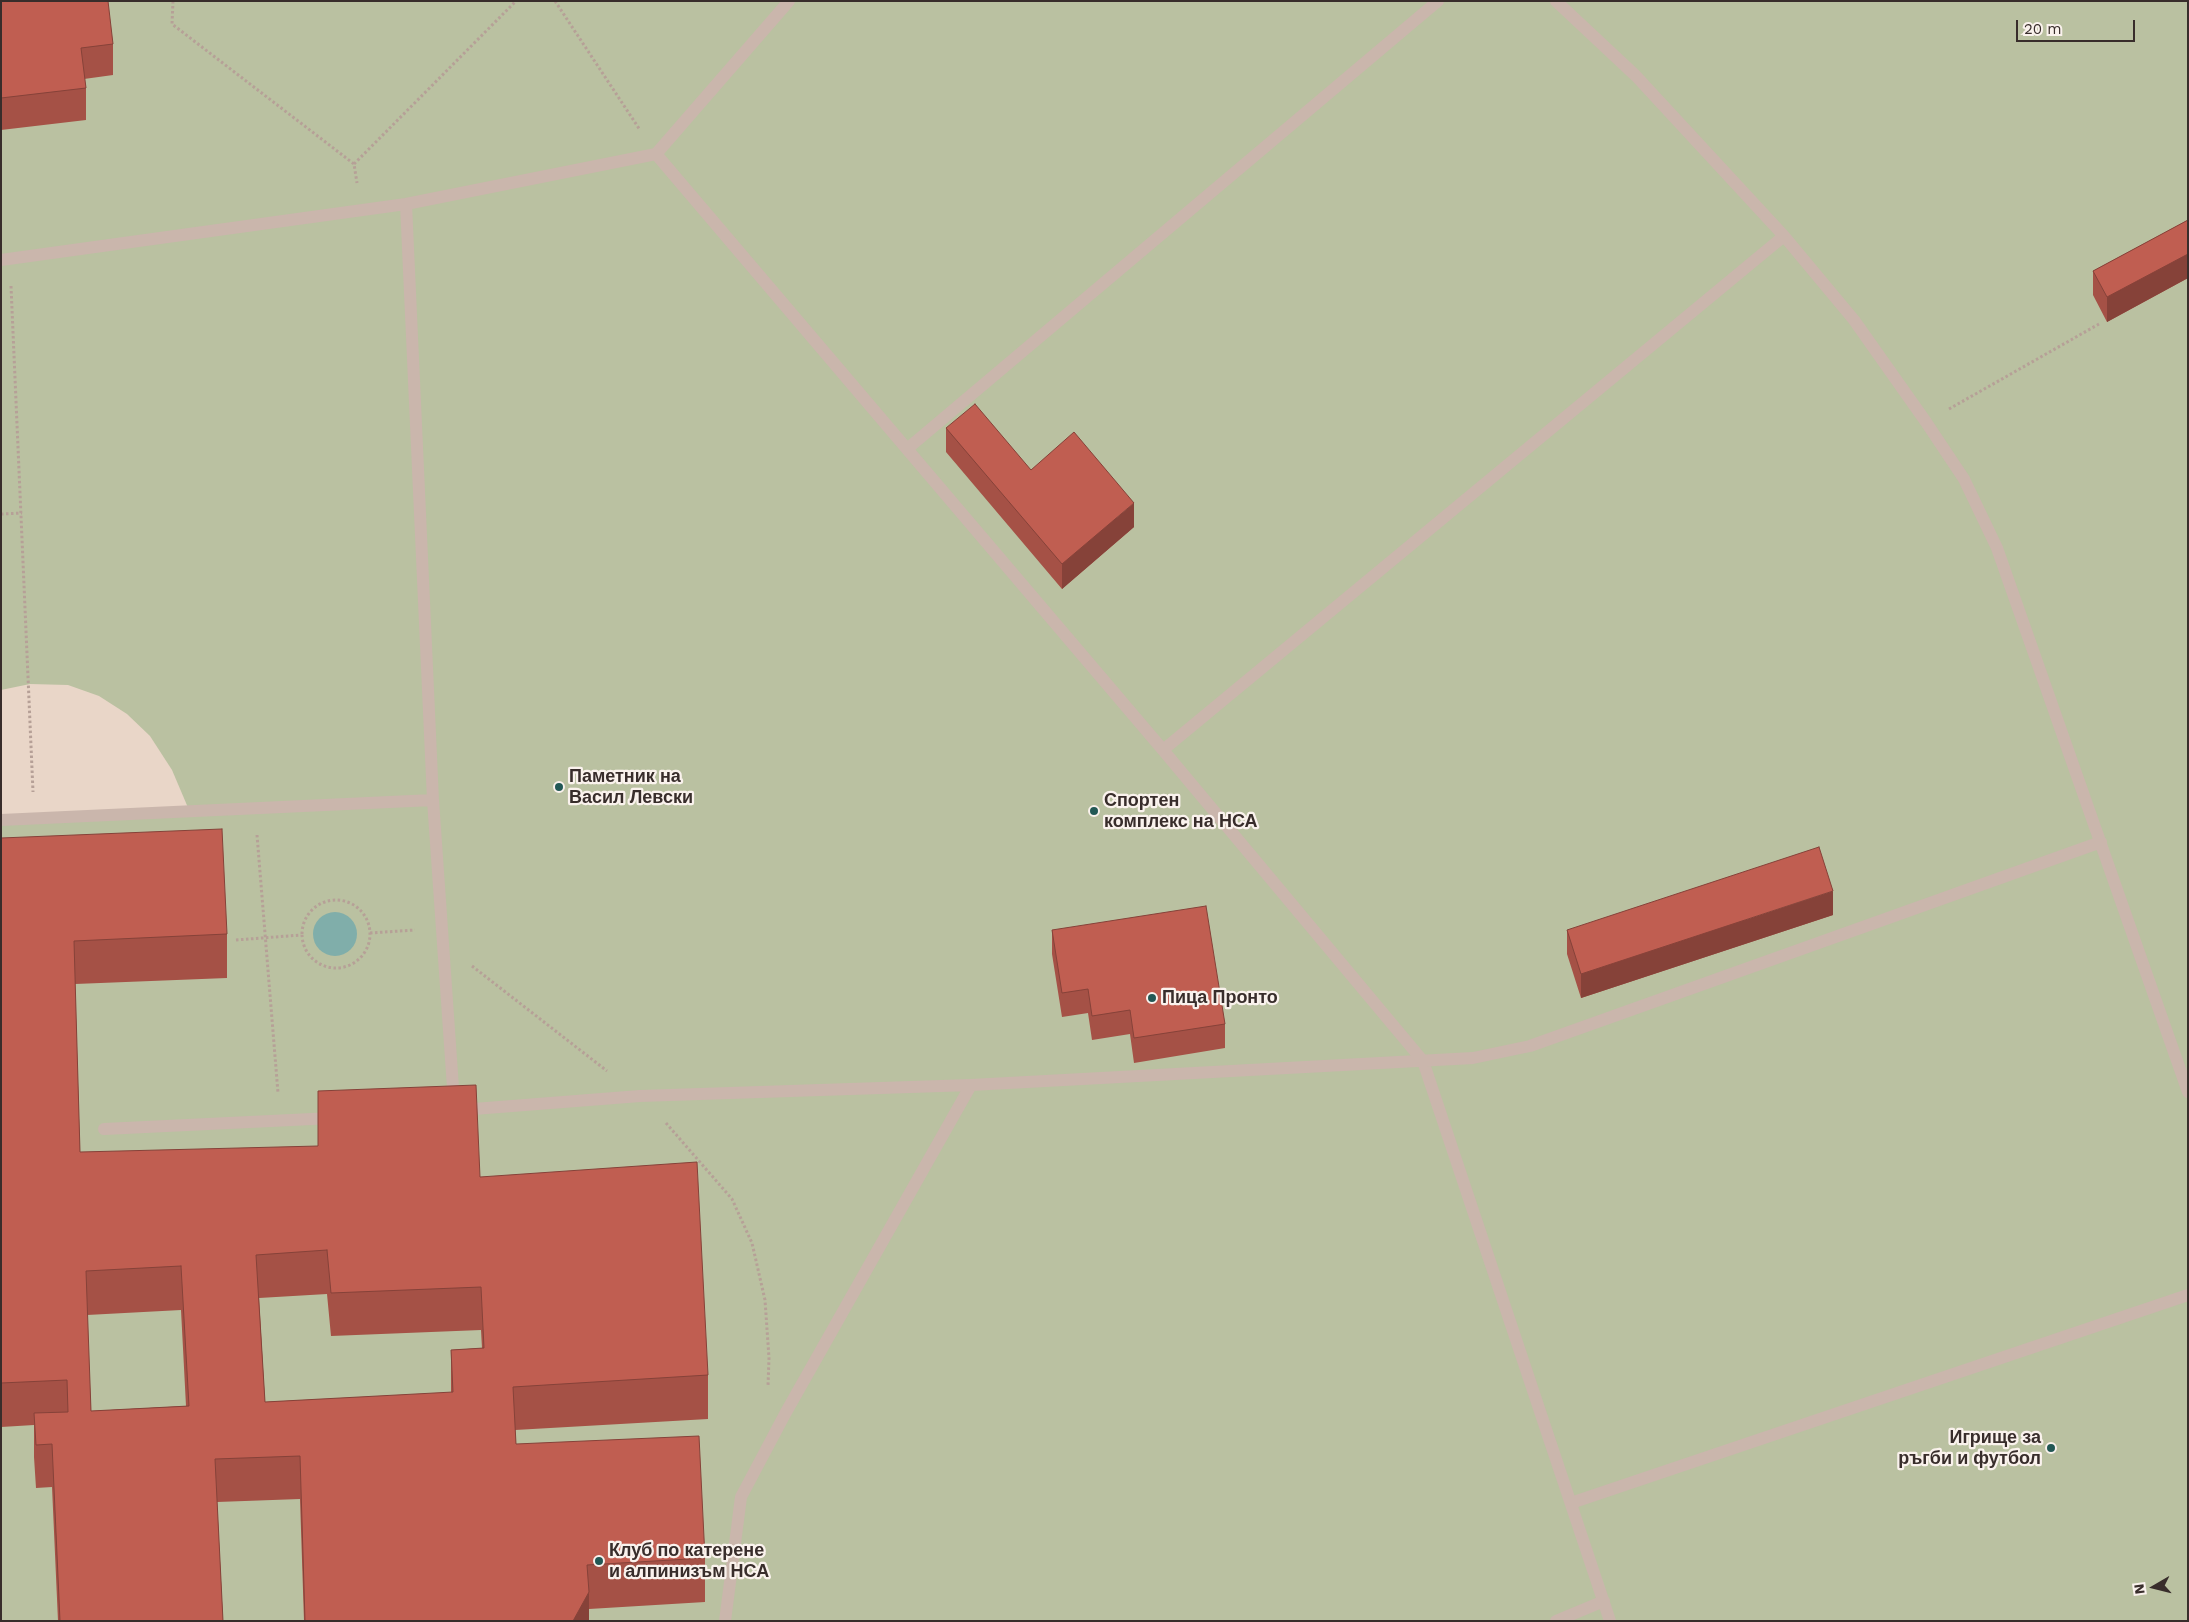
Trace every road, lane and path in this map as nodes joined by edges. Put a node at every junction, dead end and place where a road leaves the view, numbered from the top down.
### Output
1 (172, 1) edge
2 (516, 1) edge
3 (555, 1) edge
4 (789, 1) edge
5 (1438, 1) edge
6 (1556, 1) edge
7 (656, 154) junction
8 (354, 164) junction
9 (406, 204) junction
10 (362, 209) junction
11 (1784, 236) junction
12 (5, 259) edge
13 (2099, 324) dead end
14 (1926, 422) junction
15 (907, 449) junction
16 (22, 512) junction
17 (1, 514) edge
18 (1163, 750) junction
19 (433, 800) junction
20 (254, 808) junction
21 (34, 818) junction
22 (1, 820) edge
23 (2100, 842) junction
24 (443, 928) junction
25 (370, 933) junction
26 (300, 935) junction
27 (267, 938) junction
28 (236, 940) dead end
29 (444, 946) junction
30 (1423, 1061) junction
31 (971, 1086) junction
32 (2188, 1092) edge
33 (640, 1096) junction
34 (348, 1117) edge
35 (280, 1121) junction
36 (104, 1129) dead end
37 (2188, 1295) edge
38 (768, 1387) dead end
39 (1571, 1504) junction
40 (1604, 1601) junction
41 (725, 1621) edge
42 (1556, 1621) edge
43 (1610, 1621) edge

1 - 8 path
2 - 8 path
3 - 7 path
4 - 7 lane
5 - 15 lane
6 - 11 lane
7 - 9 lane
7 - 15 lane
8 - 10 path
9 - 10 lane
9 - 19 lane
10 - 12 lane
11 - 14 lane
11 - 18 lane
12 - 16 path
13 - 14 path
14 - 23 lane
15 - 18 lane
16 - 17 path
16 - 21 path
18 - 30 lane
19 - 20 lane
19 - 24 lane
20 - 21 lane
20 - 27 path
21 - 22 lane
23 - 30 lane
23 - 32 lane
24 - 25 path
24 - 29 lane
25 - 26 path
25 - 26 path
26 - 27 path
27 - 28 path
27 - 35 path
29 - 33 path
29 - 33 lane
30 - 31 lane
30 - 39 lane
31 - 33 lane
31 - 41 lane
33 - 38 path
34 - 35 lane
35 - 36 lane
37 - 39 lane
39 - 40 lane
40 - 42 lane
40 - 43 lane

